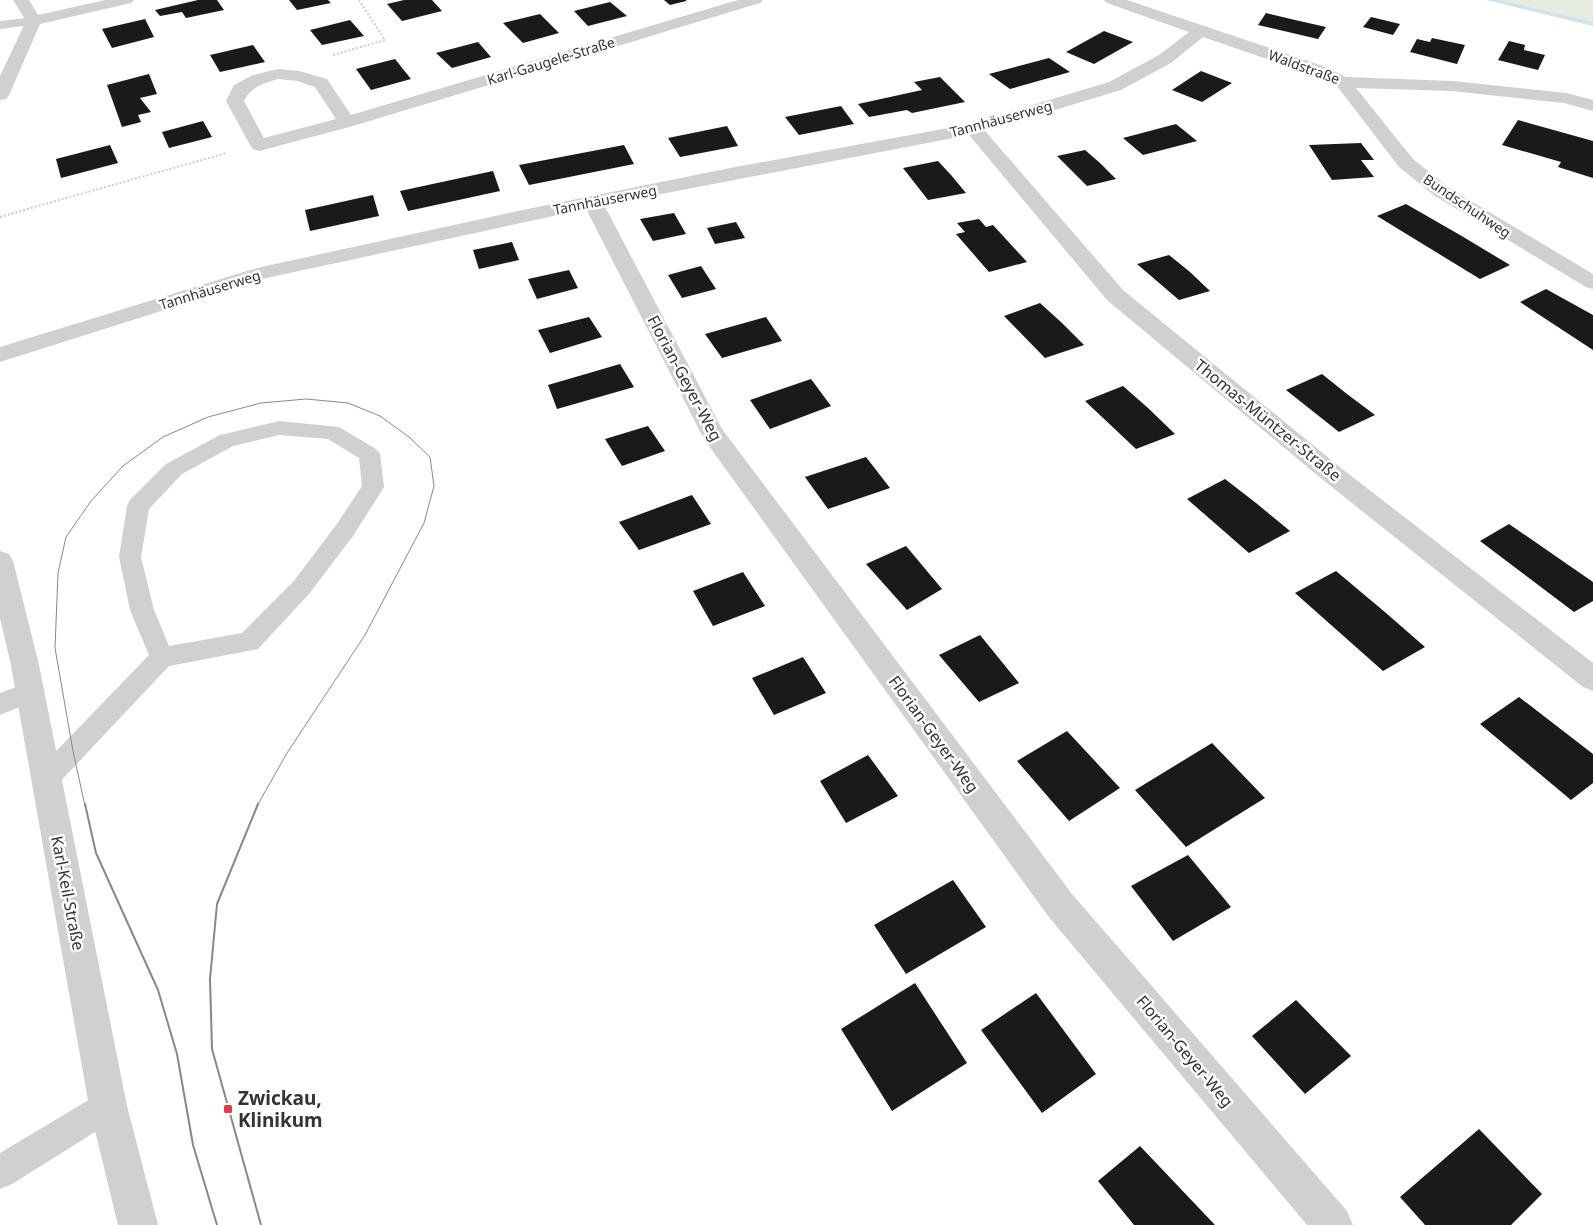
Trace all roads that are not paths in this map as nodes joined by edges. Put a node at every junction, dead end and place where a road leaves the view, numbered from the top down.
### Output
1 (21, 0) edge
2 (126, 0) edge
3 (755, 0) edge
4 (1112, 0) edge
5 (34, 21) junction
6 (0, 25) edge
7 (1200, 31) junction
8 (1343, 82) junction
9 (0, 95) edge
10 (1593, 106) edge
11 (347, 122) junction
12 (973, 130) junction
13 (593, 203) junction
14 (1593, 283) edge
15 (0, 355) edge
16 (0, 561) edge
17 (162, 658) junction
18 (1593, 679) edge
19 (30, 692) junction
20 (0, 704) edge
21 (46, 779) junction
22 (108, 1106) junction
23 (0, 1172) edge
24 (138, 1225) edge
25 (1333, 1225) edge

1 - 5 street
2 - 5 street
3 - 11 street, Karl-Gaugele-Straße
4 - 7 street, Waldstraße
5 - 6 lane
5 - 9 street
7 - 8 street, Waldstraße
7 - 12 street, Tannhäuserweg
8 - 10 street, Waldstraße
8 - 14 street, Bundschuhweg
11 - 11 street, Karl-Gaugele-Straße
12 - 13 street, Tannhäuserweg
12 - 18 street, Thomas-Müntzer-Straße
13 - 15 street, Tannhäuserweg
13 - 25 street, Florian-Geyer-Weg
16 - 19 street, Karl-Keil-Straße
17 - 17 lane
17 - 21 lane
19 - 20 lane
19 - 21 street, Karl-Keil-Straße
21 - 22 street, Karl-Keil-Straße
22 - 23 lane
22 - 24 street, Karl-Keil-Straße

